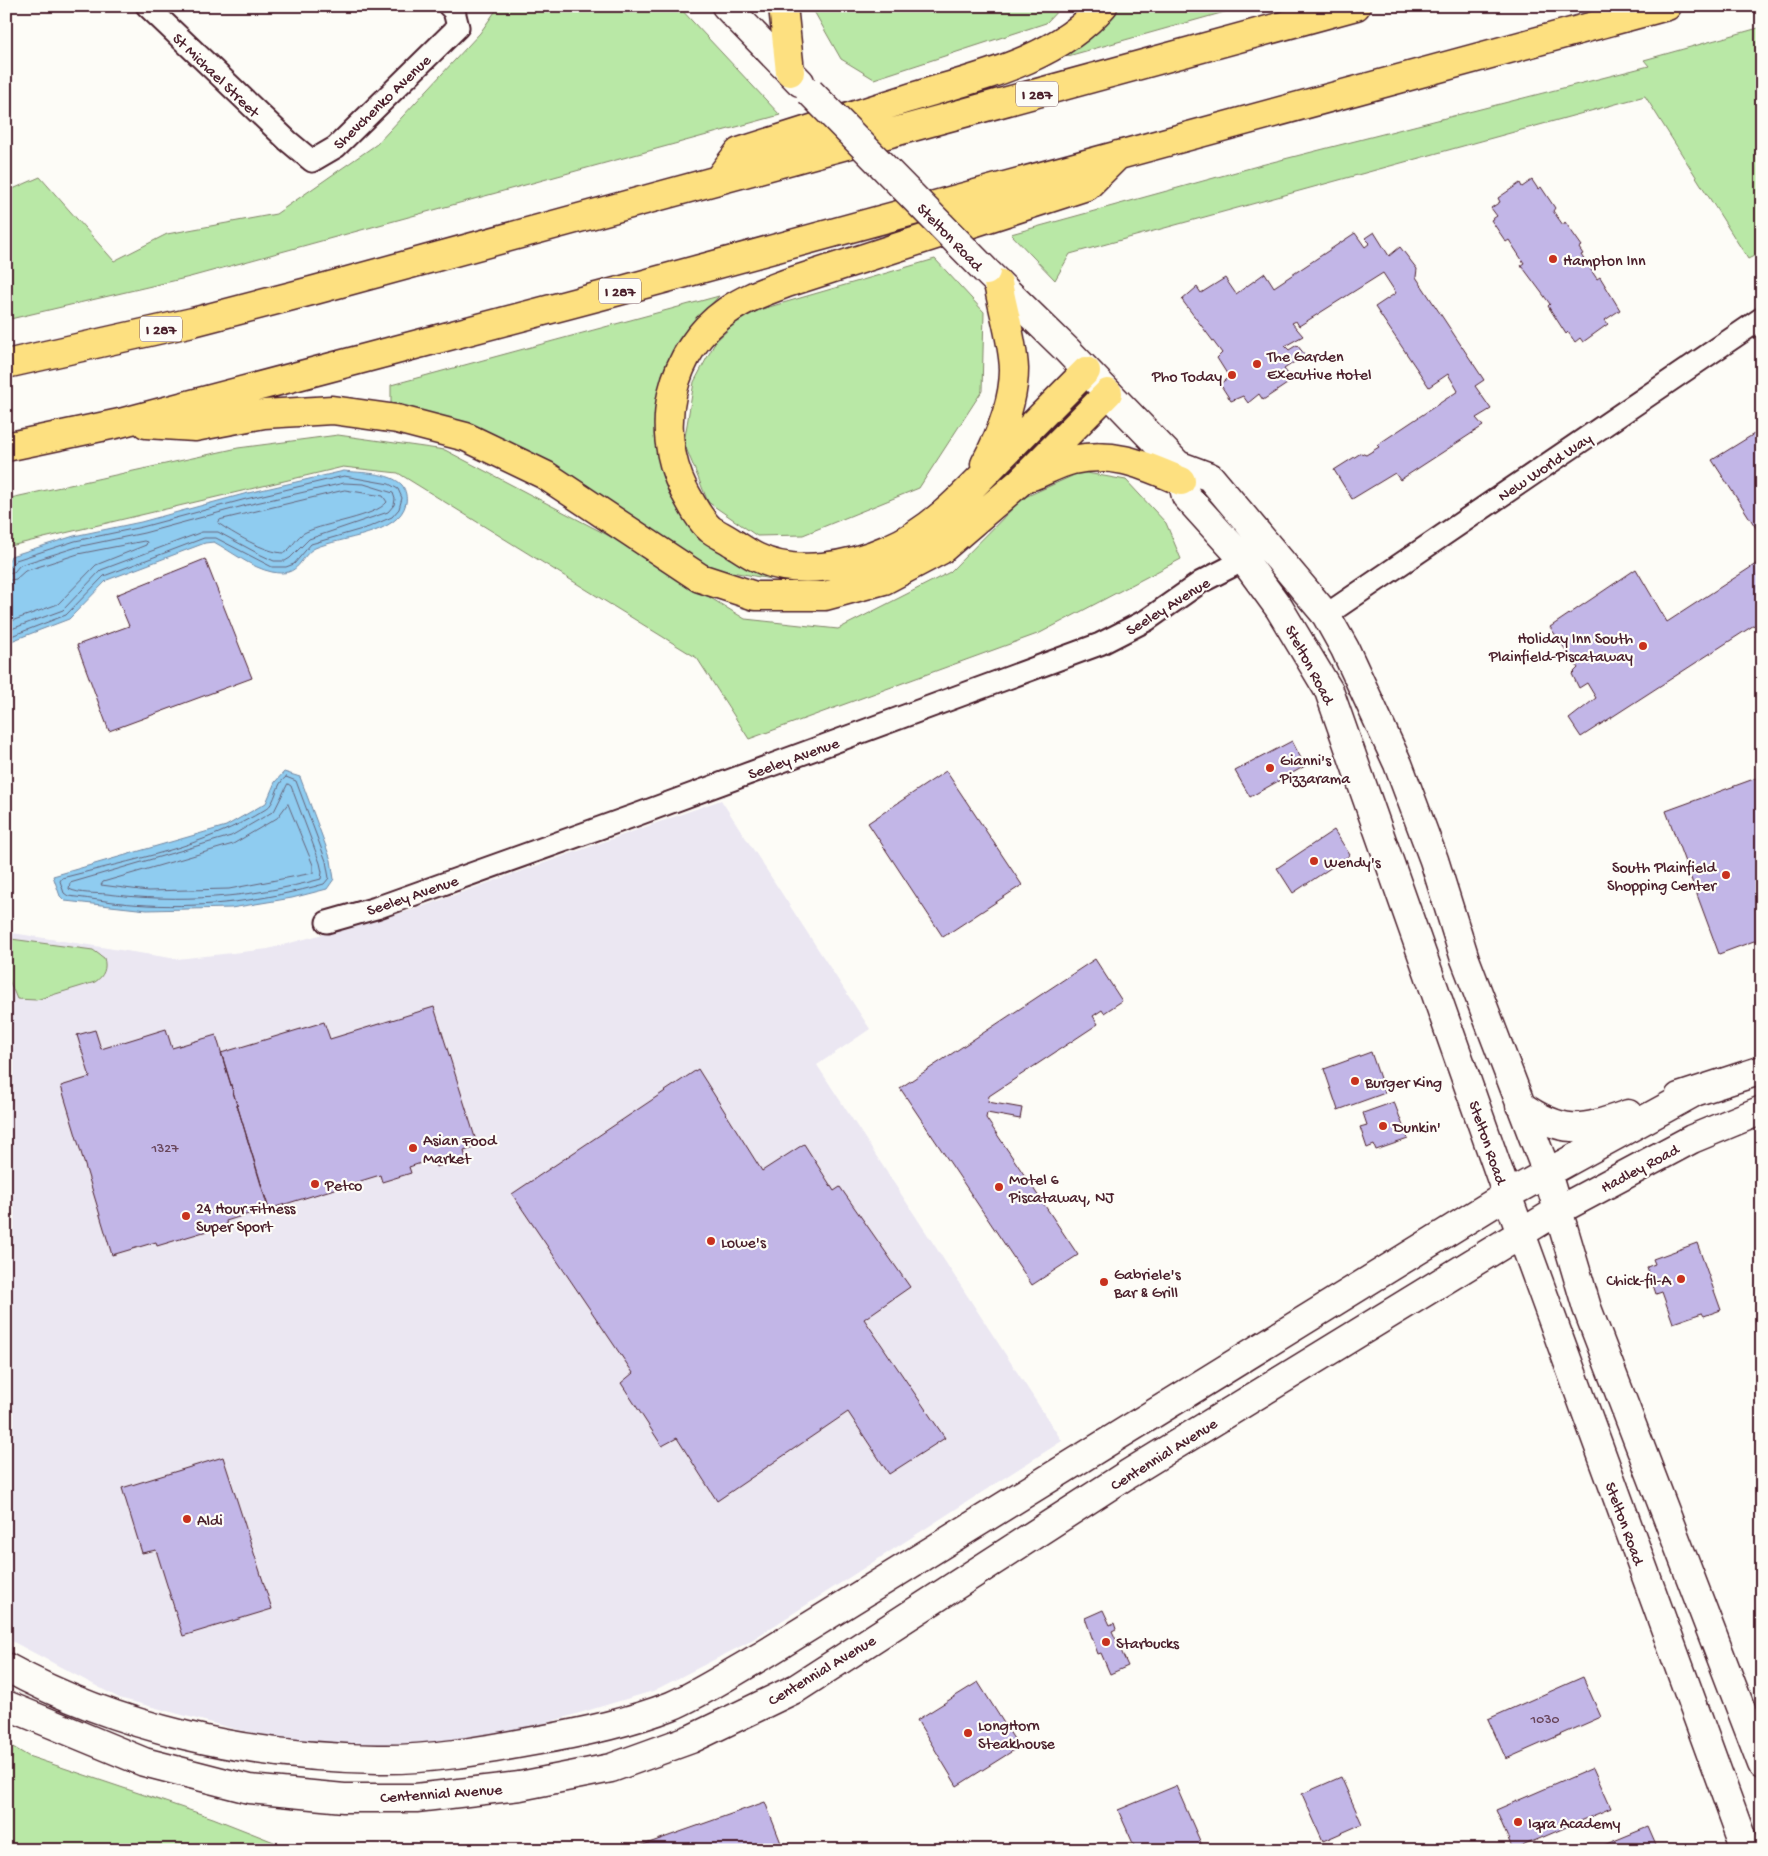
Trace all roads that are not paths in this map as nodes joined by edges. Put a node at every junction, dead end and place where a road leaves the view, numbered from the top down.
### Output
1 (146, 6) edge
2 (726, 6) edge
3 (783, 6) edge
4 (1103, 6) edge
5 (1356, 6) edge
6 (1667, 6) edge
7 (452, 9) edge
8 (790, 72) junction
9 (288, 141) joint
10 (1118, 155) junction
11 (718, 180) junction
12 (992, 277) junction
13 (1762, 318) edge
14 (6, 364) edge
15 (1086, 371) junction
16 (1108, 393) junction
17 (120, 423) junction
18 (6, 447) edge
19 (1180, 473) junction
20 (1020, 482) junction
21 (972, 486) junction
22 (1244, 560) junction
23 (1326, 615) junction
24 (327, 922) dead end
25 (1762, 1070) edge
26 (1695, 1092) junction
27 (1520, 1105) junction
28 (1762, 1110) edge
29 (1547, 1173) junction
30 (1508, 1195) junction
31 (1559, 1210) junction
32 (1521, 1233) junction
33 (6, 1667) edge
34 (6, 1706) edge
35 (1762, 1764) edge
36 (1746, 1850) edge

1 - 9 street, St Michael Street
2 - 8 main road, Stelton Road
3 - 8 highway
4 - 11 highway
5 - 11 highway, I 287
6 - 10 highway, I 287
7 - 9 street, Shevchenko Avenue
8 - 12 main road, Stelton Road, bridge
10 - 17 highway, I 287
10 - 21 highway
11 - 14 highway, I 287
12 - 15 main road, Stelton Road
12 - 21 highway
13 - 23 street, New World Way
15 - 16 main road, Stelton Road
15 - 21 highway
16 - 19 main road, Stelton Road
16 - 20 highway
17 - 18 highway, I 287
17 - 20 highway
19 - 20 highway
19 - 22 main road, Stelton Road
19 - 23 main road, Stelton Road
22 - 24 street, Seeley Avenue
22 - 30 main road, Stelton Road
23 - 27 main road, Stelton Road
25 - 26 main road
26 - 27 main road
26 - 29 main road
27 - 29 main road, Stelton Road
28 - 31 main road, Hadley Road
29 - 30 main road
29 - 31 main road, Stelton Road
30 - 32 main road, Stelton Road
30 - 33 main road
31 - 32 main road, Hadley Road
31 - 35 main road, Stelton Road
32 - 34 main road, Centennial Avenue
32 - 36 main road, Stelton Road

